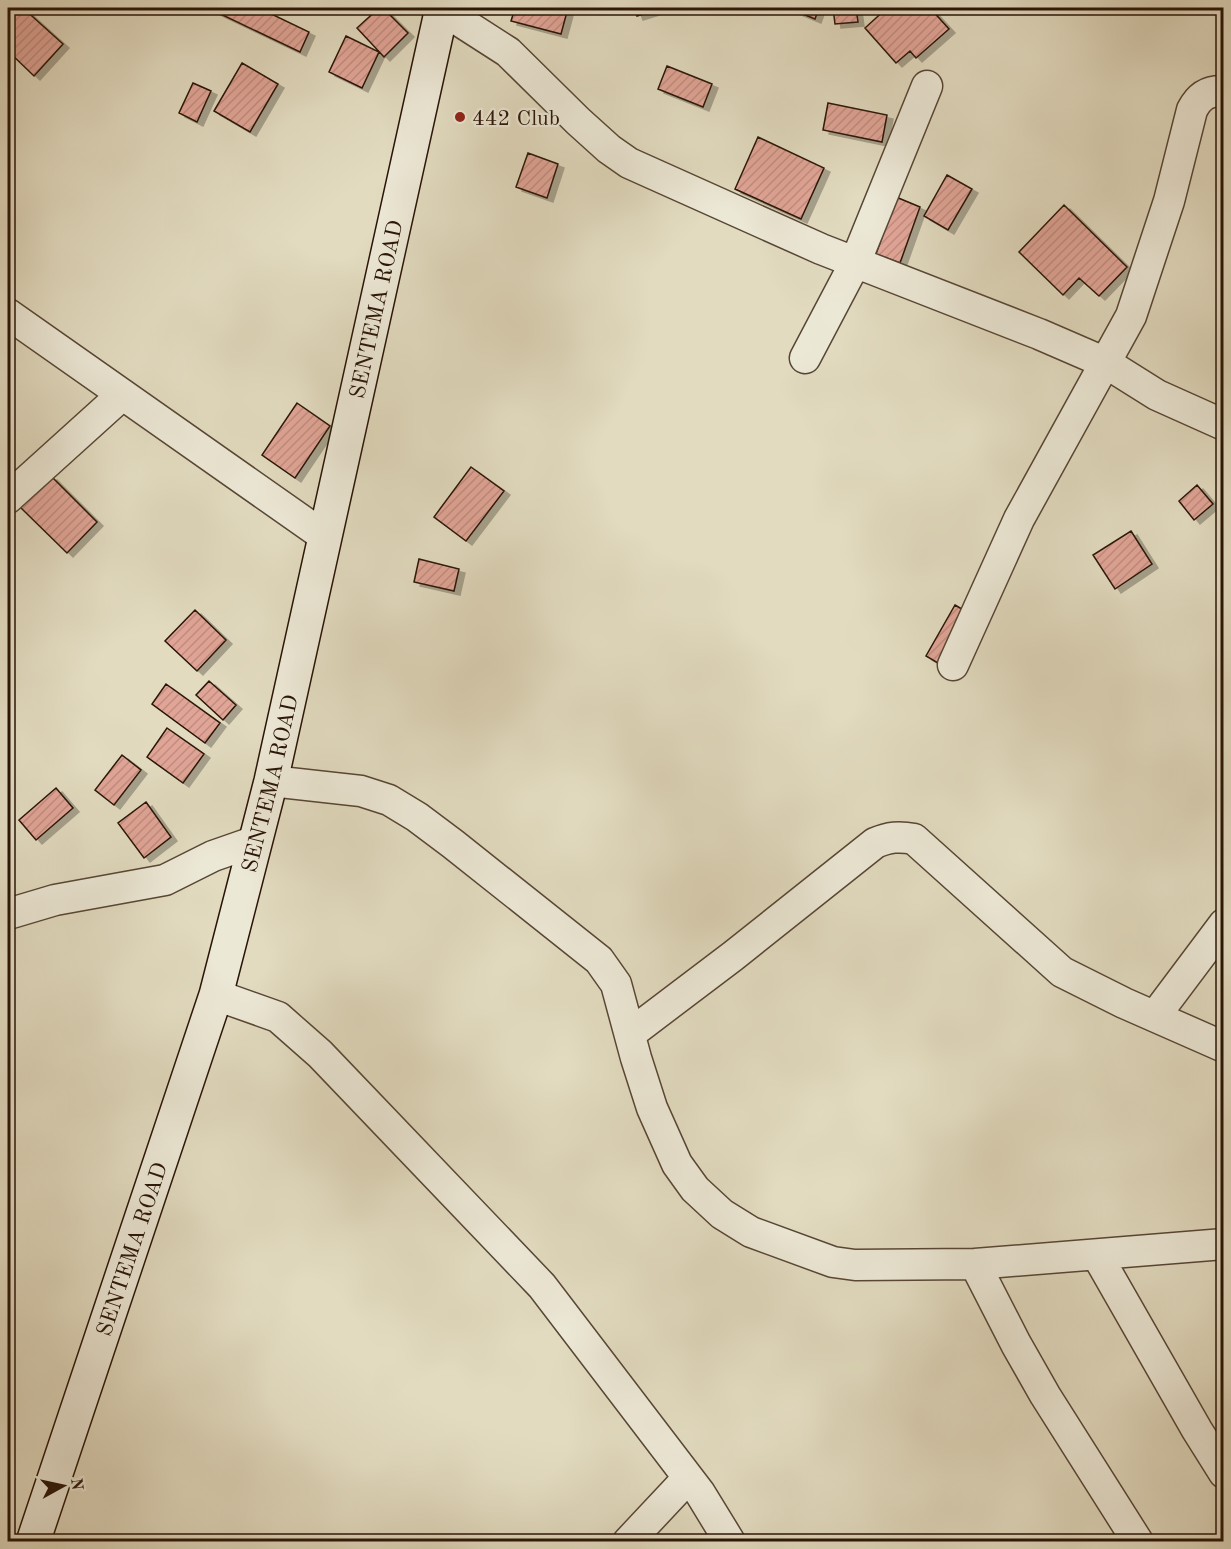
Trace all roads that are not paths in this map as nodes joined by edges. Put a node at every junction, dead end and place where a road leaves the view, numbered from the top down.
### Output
1 (434, 12) edge
2 (927, 86) dead end
3 (1224, 91) edge
4 (855, 263) junction
5 (8, 314) edge
6 (805, 358) dead end
7 (1106, 363) junction
8 (122, 395) junction
9 (1224, 425) edge
10 (8, 498) edge
11 (324, 536) junction
12 (953, 665) dead end
13 (271, 781) junction
14 (256, 841) junction
15 (8, 914) edge
16 (1224, 924) edge
17 (216, 995) junction
18 (1155, 1016) junction
19 (630, 1034) junction
20 (1224, 1047) edge
21 (1224, 1244) edge
22 (1097, 1255) junction
23 (975, 1264) junction
24 (1224, 1473) edge
25 (688, 1478) junction
26 (33, 1542) edge
27 (628, 1542) edge
28 (730, 1542) edge
29 (1138, 1542) edge

1 - 4 street
1 - 11 main road, SENTEMA ROAD
2 - 4 street
3 - 7 street
4 - 6 street
4 - 7 street
5 - 8 street
7 - 9 street
7 - 12 street
8 - 10 street
8 - 11 street
11 - 13 main road, SENTEMA ROAD
13 - 14 main road, SENTEMA ROAD
13 - 19 street
14 - 15 street
14 - 17 main road, SENTEMA ROAD
16 - 18 street
17 - 25 street
17 - 26 main road, SENTEMA ROAD
18 - 19 street
18 - 20 street
19 - 23 street
21 - 22 street
22 - 23 street
22 - 24 street
23 - 29 street
25 - 27 street
25 - 28 street

